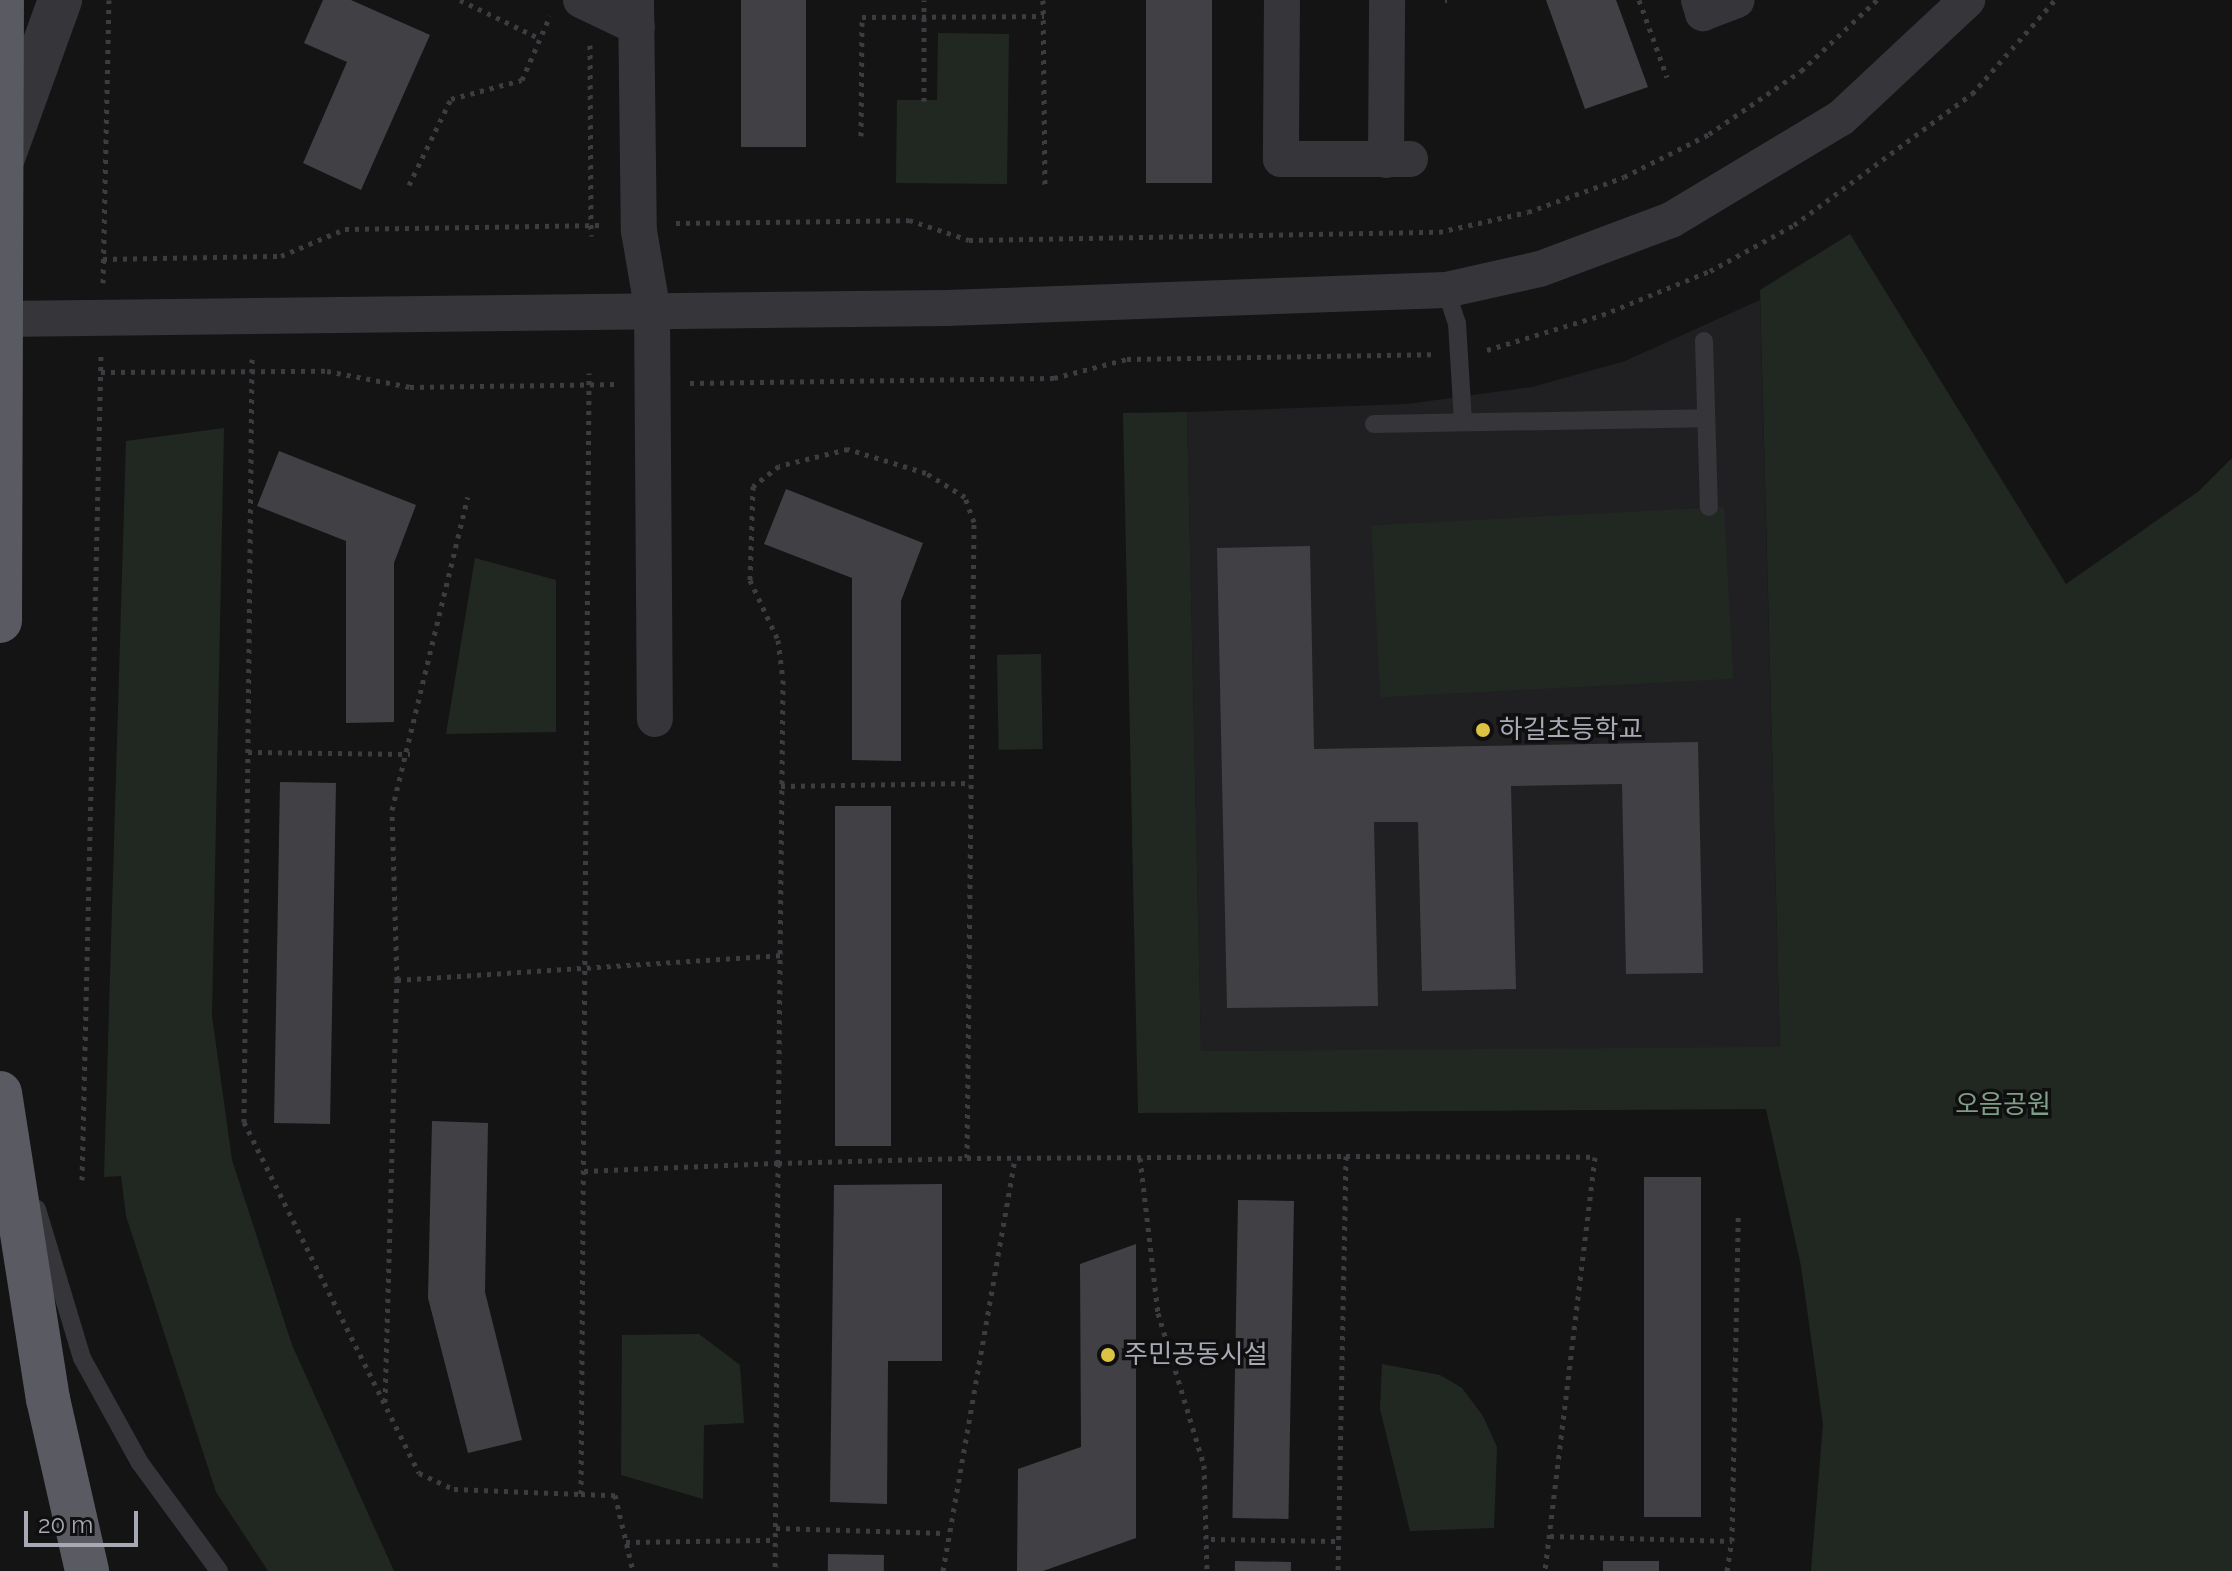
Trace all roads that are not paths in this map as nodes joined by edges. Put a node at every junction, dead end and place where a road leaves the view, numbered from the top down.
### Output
1 (2, 0) edge
2 (60, 0) edge
3 (1282, 0) edge
4 (1387, 0) edge
5 (1699, 0) edge
6 (1737, 0) edge
7 (1967, 0) edge
8 (572, 11) edge
9 (637, 14) edge
10 (2, 161) edge
11 (1446, 290) junction
12 (652, 307) junction
13 (1, 319) edge
14 (1704, 341) dead end
15 (1706, 418) junction
16 (1463, 422) junction
17 (1374, 424) dead end
18 (1709, 507) dead end
19 (0, 621) edge
20 (655, 719) dead end
21 (0, 1090) edge
22 (87, 1571) edge
23 (219, 1571) edge

1 - 10 highway
2 - 10 street
3 - 4 street
5 - 6 street
7 - 11 street
8 - 9 street
9 - 12 street
10 - 13 highway
11 - 12 street
11 - 16 lane
12 - 13 street
12 - 20 street
13 - 19 highway
14 - 15 lane
15 - 16 lane
15 - 18 lane
16 - 17 lane
21 - 22 highway
21 - 23 lane

